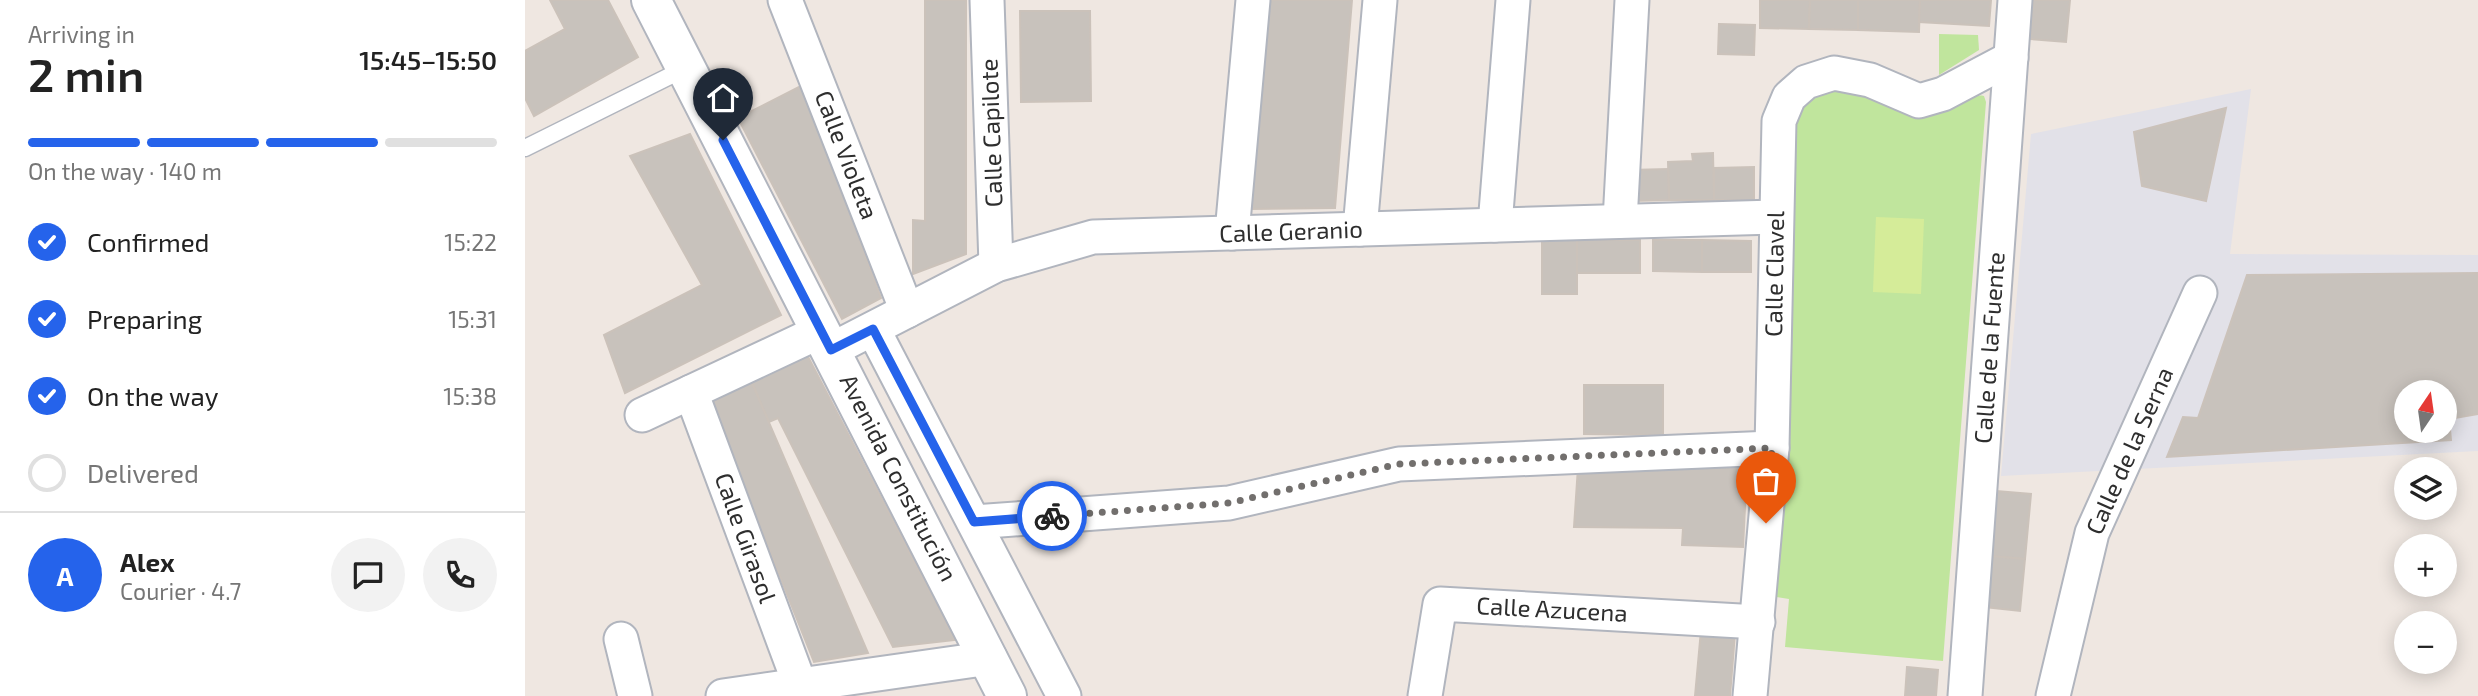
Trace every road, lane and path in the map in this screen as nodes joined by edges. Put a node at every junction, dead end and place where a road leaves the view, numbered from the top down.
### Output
1 (651, 0) edge
2 (785, 0) edge
3 (987, 0) edge
4 (1253, 0) edge
5 (1380, 0) edge
6 (1513, 0) edge
7 (1632, 0) edge
8 (2015, 0) edge
9 (2011, 58) junction
10 (686, 68) junction
11 (525, 148) edge
12 (1775, 217) junction
13 (1620, 221) junction
14 (1495, 225) junction
15 (1360, 229) junction
16 (1232, 233) junction
17 (996, 265) junction
18 (2200, 293) dead end
19 (907, 311) junction
20 (873, 329) junction
21 (826, 340) junction
22 (691, 392) junction
23 (642, 415) dead end
24 (1772, 448) junction
25 (974, 522) junction
26 (1758, 622) junction
27 (621, 639) dead end
28 (990, 658) junction
29 (800, 685) junction
30 (635, 696) edge
31 (723, 696) edge
32 (1007, 696) edge
33 (1064, 696) edge
34 (1425, 696) edge
35 (1750, 696) edge
36 (1965, 696) edge
37 (2053, 696) edge

1 - 10 street, Avenida Constitución
2 - 19 street, Calle Violeta
3 - 17 street, Calle Capilote
4 - 16 street
5 - 15 street
6 - 14 street
7 - 13 street
8 - 9 street, Calle de la Fuente
9 - 12 street, Calle Clavel
9 - 36 street, Calle de la Fuente
10 - 11 lane
10 - 21 street, Avenida Constitución
12 - 13 street, Calle Geranio
12 - 24 street, Calle Clavel
13 - 14 street, Calle Geranio
14 - 15 street, Calle Geranio
15 - 16 street, Calle Geranio
16 - 17 street, Calle Geranio
17 - 19 street, Calle Geranio
18 - 37 street, Calle de la Serna
19 - 20 street, Calle Geranio
20 - 21 street, Calle Geranio
20 - 25 street, Avenida Constitución
21 - 22 street, Calle Geranio
21 - 28 street, Avenida Constitución
22 - 23 street, Calle Geranio
22 - 29 street, Calle Girasol
24 - 25 street
24 - 26 street, Calle Clavel
25 - 33 street, Avenida Constitución
26 - 34 street, Calle Azucena
26 - 35 street, Calle Clavel
27 - 30 street
28 - 29 street
28 - 32 street, Avenida Constitución
29 - 31 street

